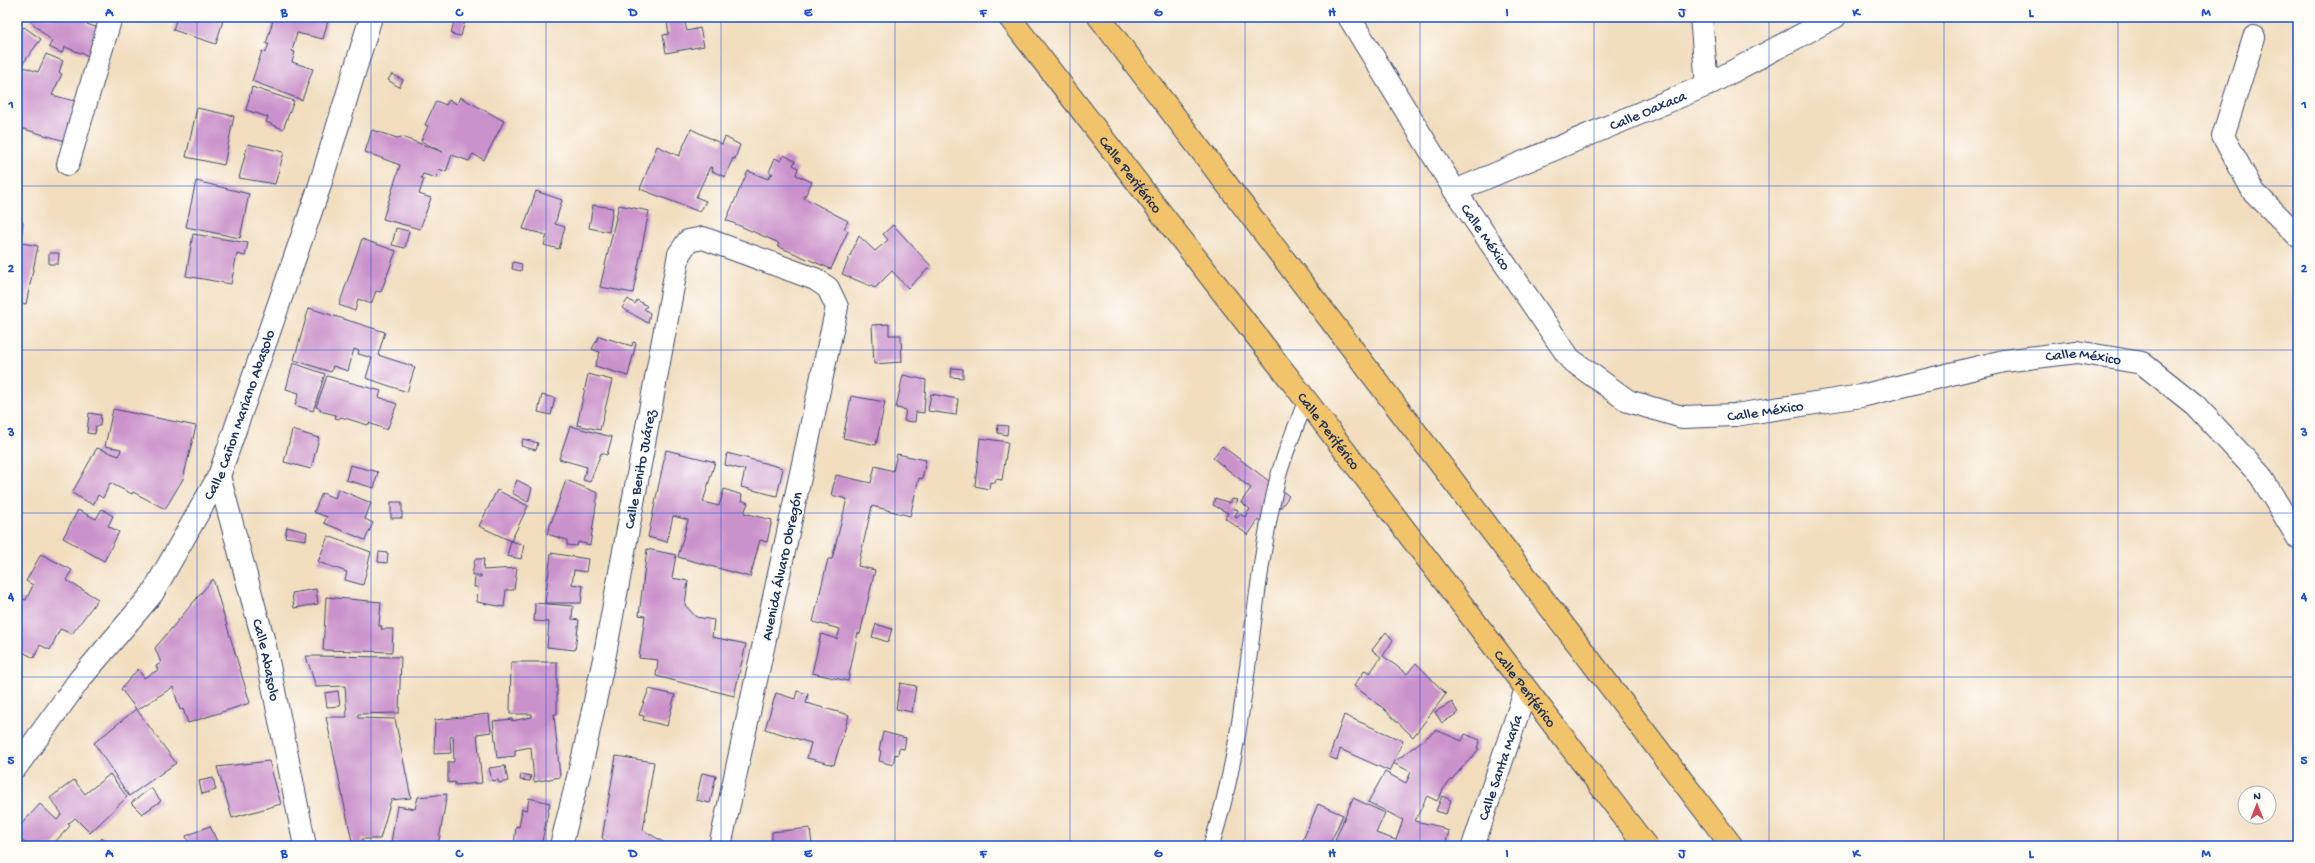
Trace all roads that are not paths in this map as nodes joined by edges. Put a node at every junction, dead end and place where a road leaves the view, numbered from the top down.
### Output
1 (111, 17) edge
2 (371, 17) edge
3 (1009, 17) edge
4 (1099, 17) edge
5 (1349, 17) edge
6 (1701, 17) edge
7 (1835, 17) edge
8 (2254, 37) dead end
9 (1707, 85) junction
10 (68, 164) dead end
11 (1455, 191) junction
12 (2298, 236) edge
13 (828, 288) joint
14 (1306, 400) junction
15 (219, 476) junction
16 (2298, 538) edge
17 (1526, 689) junction
18 (17, 766) edge
19 (305, 846) edge
20 (561, 846) edge
21 (720, 846) edge
22 (1211, 846) edge
23 (1474, 846) edge
24 (1646, 846) edge
25 (1732, 846) edge

1 - 10 street
2 - 15 street, Calle Cañon Mariano Abasolo
3 - 14 highway, Calle Periférico
4 - 25 highway
5 - 11 street, Calle México
6 - 9 street
7 - 9 street, Calle Oaxaca
8 - 12 street
9 - 11 street, Calle Oaxaca
11 - 16 street, Calle México
13 - 20 street, Calle Benito Juárez
13 - 21 street, Avenida Álvaro Obregón
14 - 17 highway, Calle Periférico
14 - 22 lane
15 - 18 street, Calle Cañon Mariano Abasolo
15 - 19 street, Calle Abasolo
17 - 23 street, Calle Santa María
17 - 24 highway, Calle Periférico

